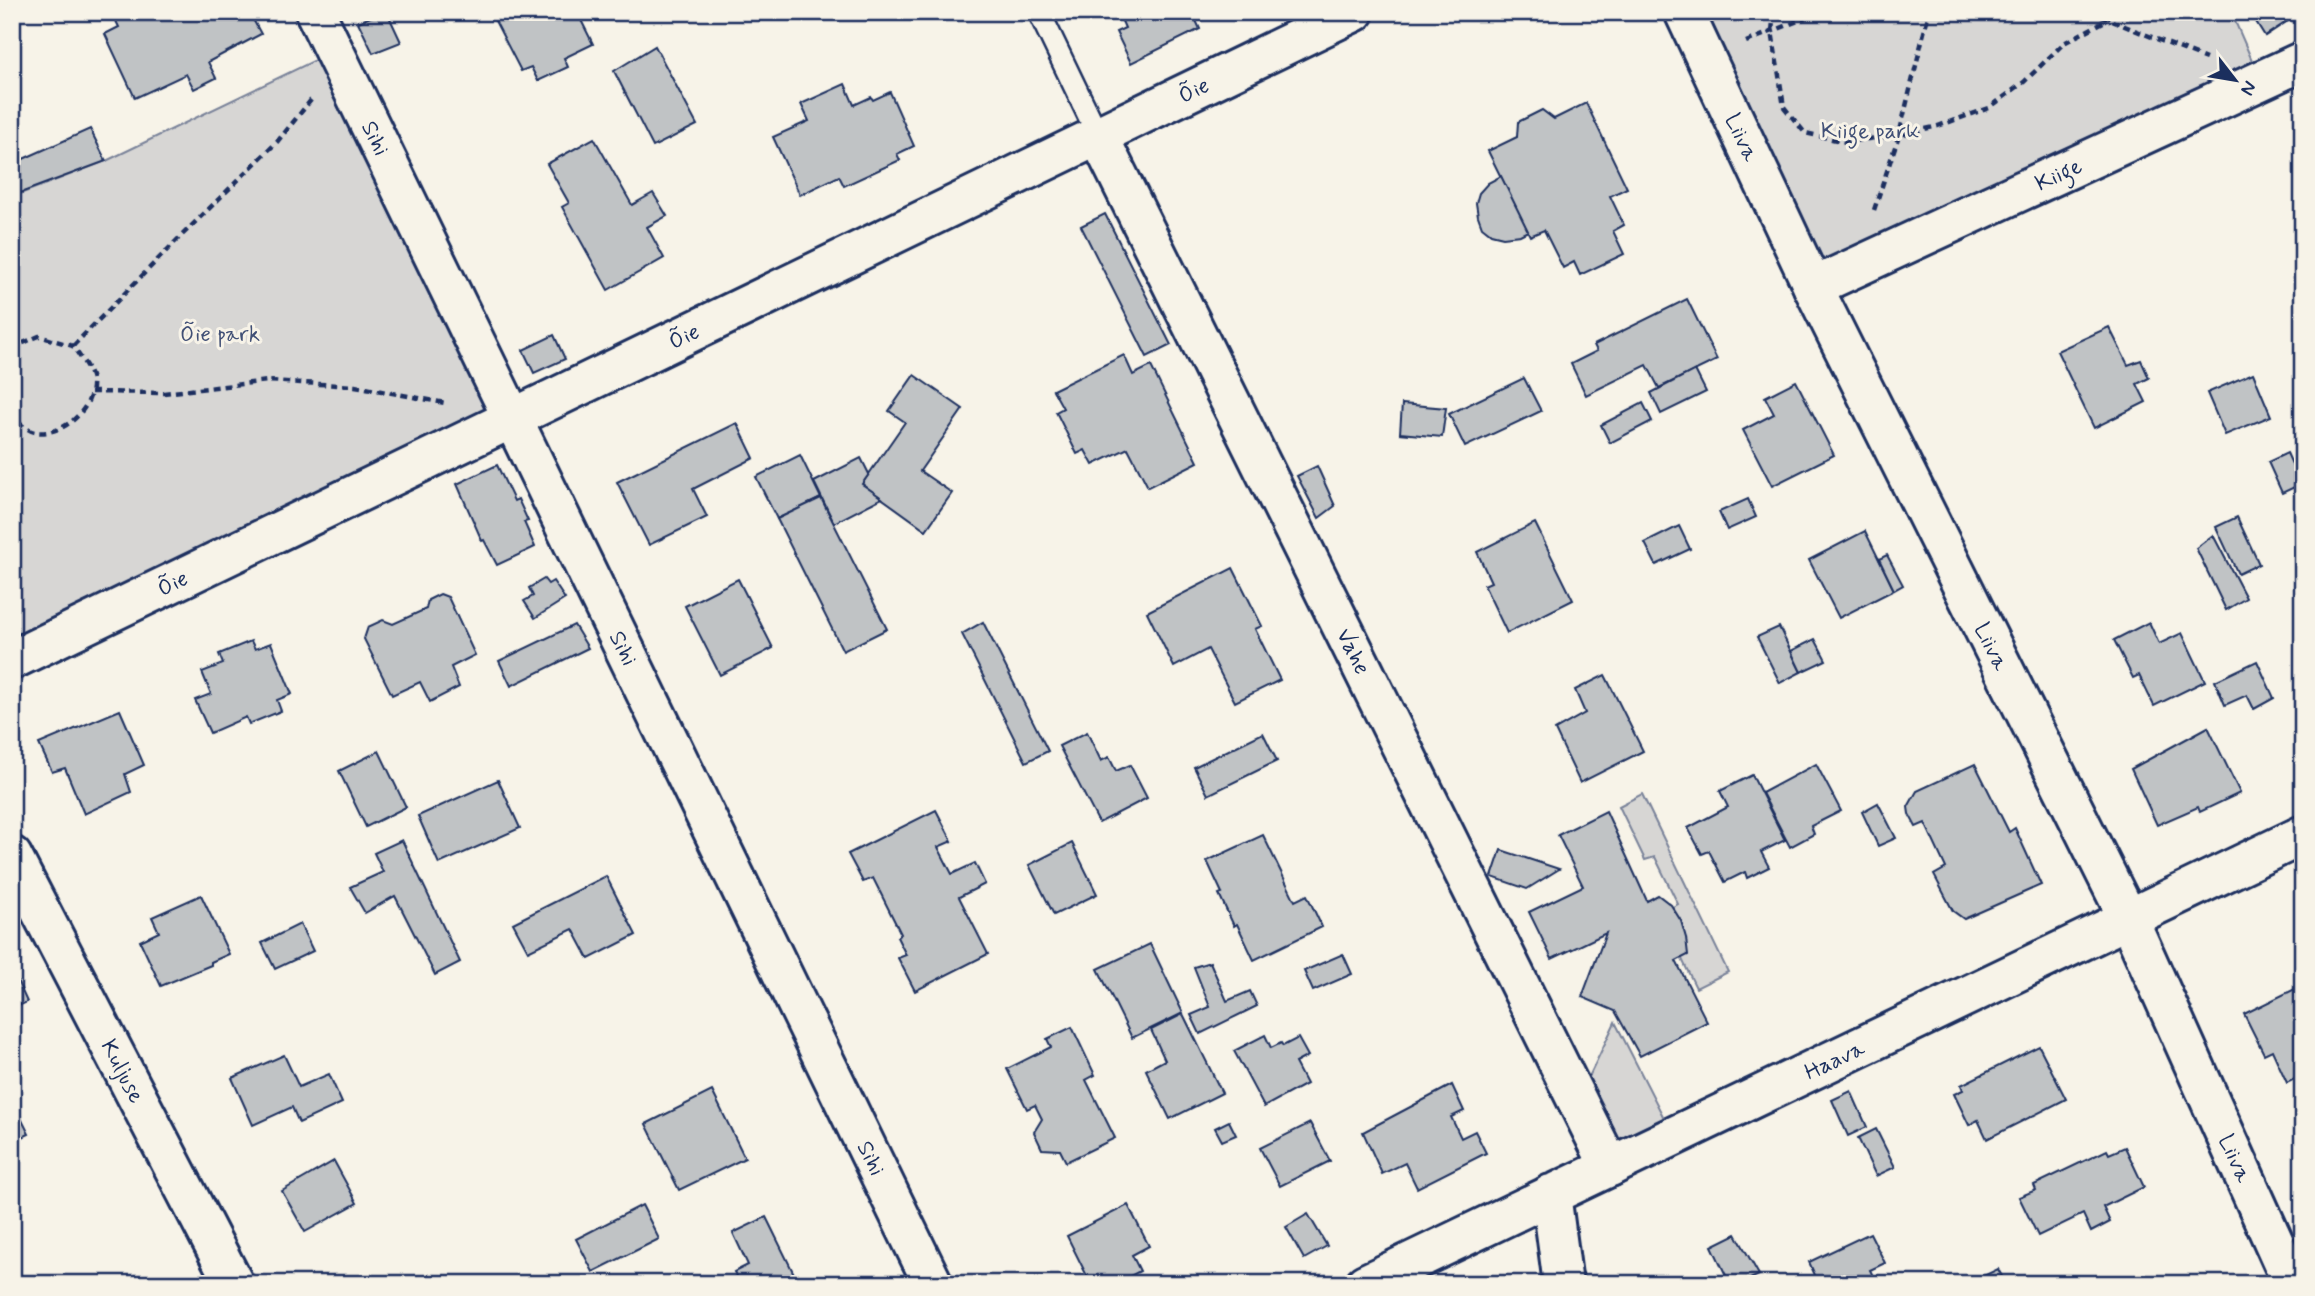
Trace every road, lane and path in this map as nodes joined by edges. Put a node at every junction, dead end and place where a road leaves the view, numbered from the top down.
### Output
1 (315, 12) edge
2 (1039, 12) edge
3 (1354, 12) edge
4 (1684, 12) edge
5 (1774, 12) edge
6 (1819, 12) edge
7 (1929, 12) edge
8 (2090, 12) edge
9 (2110, 12) edge
10 (2107, 20) junction
11 (1772, 31) junction
12 (1706, 59) junction
13 (2303, 61) edge
14 (340, 64) junction
15 (2262, 81) junction
16 (1098, 135) junction
17 (1899, 135) junction
18 (1856, 266) junction
19 (1813, 287) junction
20 (73, 346) junction
21 (12, 348) edge
22 (92, 393) junction
23 (13, 420) edge
24 (502, 426) junction
25 (12, 660) edge
26 (2303, 835) edge
27 (12, 856) edge
28 (2129, 920) junction
29 (1610, 1167) junction
30 (1551, 1194) junction
31 (234, 1284) edge
32 (933, 1284) edge
33 (1365, 1284) edge
34 (1563, 1284) edge
35 (2288, 1284) edge

1 - 14 street, Sihi
2 - 16 lane
3 - 16 street, Õie
4 - 12 street, Liiva
5 - 11 path
6 - 11 path
7 - 17 path
8 - 10 path
9 - 10 path
10 - 15 path
10 - 17 path
11 - 12 path
11 - 17 path
12 - 19 street, Liiva
13 - 15 street, Kiige
14 - 20 path
14 - 24 street, Sihi
15 - 18 street, Kiige
16 - 24 street, Õie
16 - 29 street, Vahe
17 - 18 path
18 - 19 street, Kiige
19 - 28 street, Liiva
20 - 21 path
20 - 22 path
22 - 23 path
22 - 24 path
24 - 25 street, Õie
24 - 32 street, Sihi
26 - 28 street, Haava
27 - 31 street, Kuljuse
28 - 29 street, Haava
28 - 35 street, Liiva
29 - 30 street, Haava
30 - 33 street, Haava
30 - 34 street

